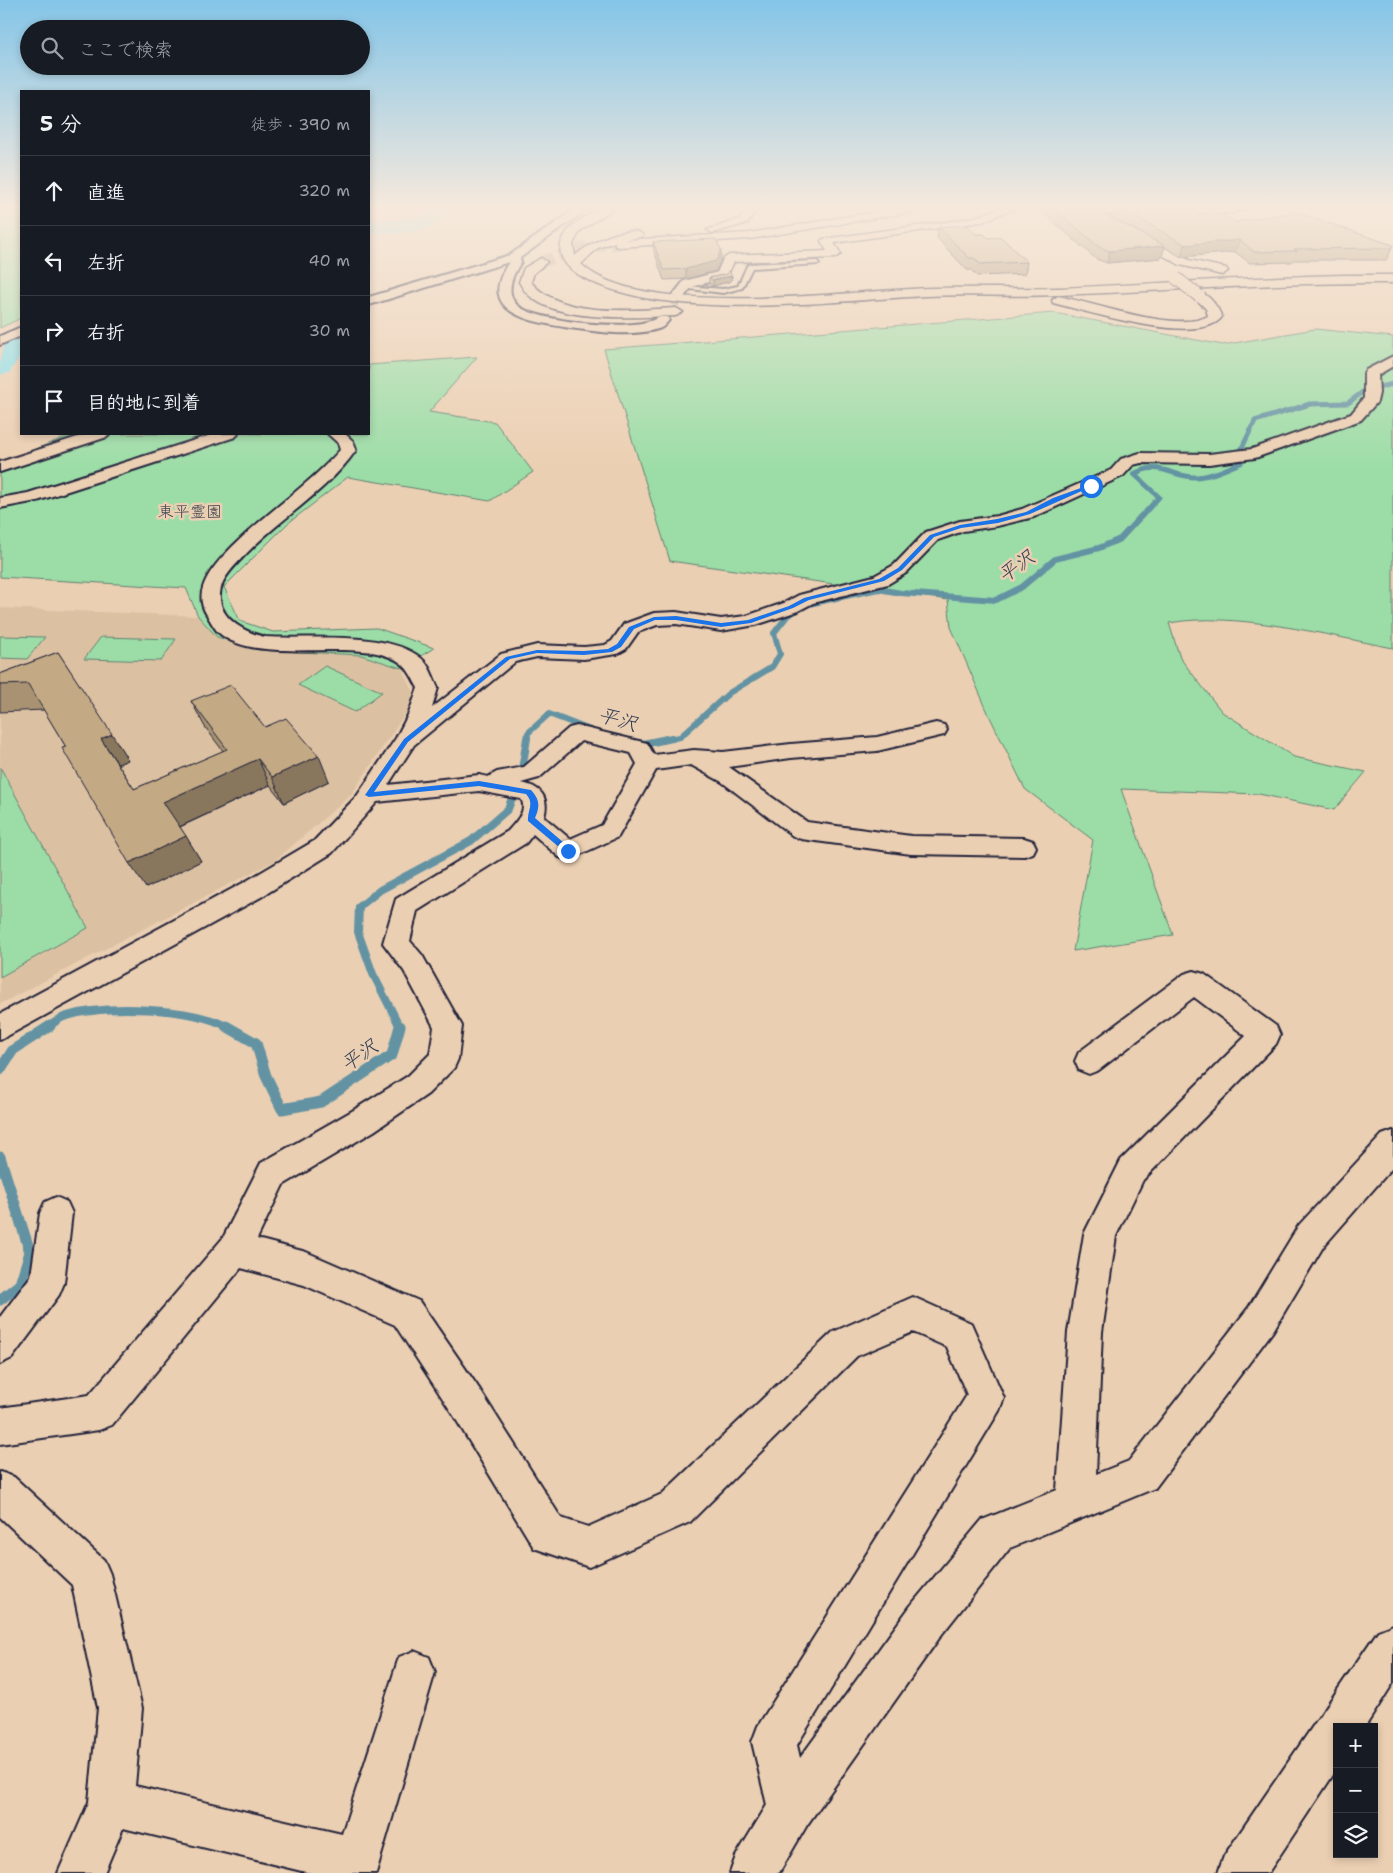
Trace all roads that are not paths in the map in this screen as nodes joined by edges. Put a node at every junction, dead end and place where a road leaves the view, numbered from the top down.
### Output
1 (387, 295) edge
2 (506, 295) edge
3 (537, 295) edge
4 (625, 295) edge
5 (652, 295) edge
6 (949, 295) edge
7 (965, 295) edge
8 (1145, 295) edge
9 (1198, 295) edge
10 (935, 297) junction
11 (370, 301) edge
12 (781, 309) junction
13 (663, 320) tunnel mouth
14 (1176, 325) junction
15 (20, 332) edge
16 (0, 342) edge
17 (1393, 360) edge
18 (99, 435) edge
19 (226, 435) edge
20 (336, 435) edge
21 (0, 467) edge
22 (0, 503) edge
23 (936, 730) dead end
24 (406, 740) junction
25 (694, 757) junction
26 (648, 764) junction
27 (521, 790) junction
28 (369, 795) junction
29 (1024, 847) dead end
30 (0, 1028) edge
31 (1089, 1061) dead end
32 (1392, 1148) edge
33 (56, 1213) dead end
34 (235, 1250) junction
35 (0, 1346) edge
36 (0, 1426) edge
37 (0, 1492) edge
38 (1075, 1503) junction
39 (1393, 1646) edge
40 (414, 1672) dead end
41 (1342, 1723) edge
42 (1333, 1736) edge
43 (111, 1803) junction
44 (790, 1809) junction
45 (355, 1867) edge
46 (81, 1873) edge
47 (753, 1873) edge
48 (1241, 1873) edge

1 - 11 street
2 - 13 street
3 - 12 main road
4 - 12 main road
5 - 10 main road
6 - 10 main road
7 - 10 main road
8 - 14 main road
9 - 14 main road, bridge
10 - 12 main road
10 - 14 main road
15 - 16 street
17 - 24 street
18 - 21 street
19 - 22 street
20 - 24 street
23 - 25 street
24 - 28 street
25 - 26 street
25 - 29 street
26 - 27 street
26 - 27 street
27 - 28 street
27 - 34 street
28 - 30 street
31 - 38 street
32 - 38 street
33 - 35 street
34 - 36 street
34 - 44 street
37 - 43 street
38 - 44 street
39 - 41 street
40 - 45 street
42 - 48 street
43 - 45 street
43 - 46 street
44 - 47 street

